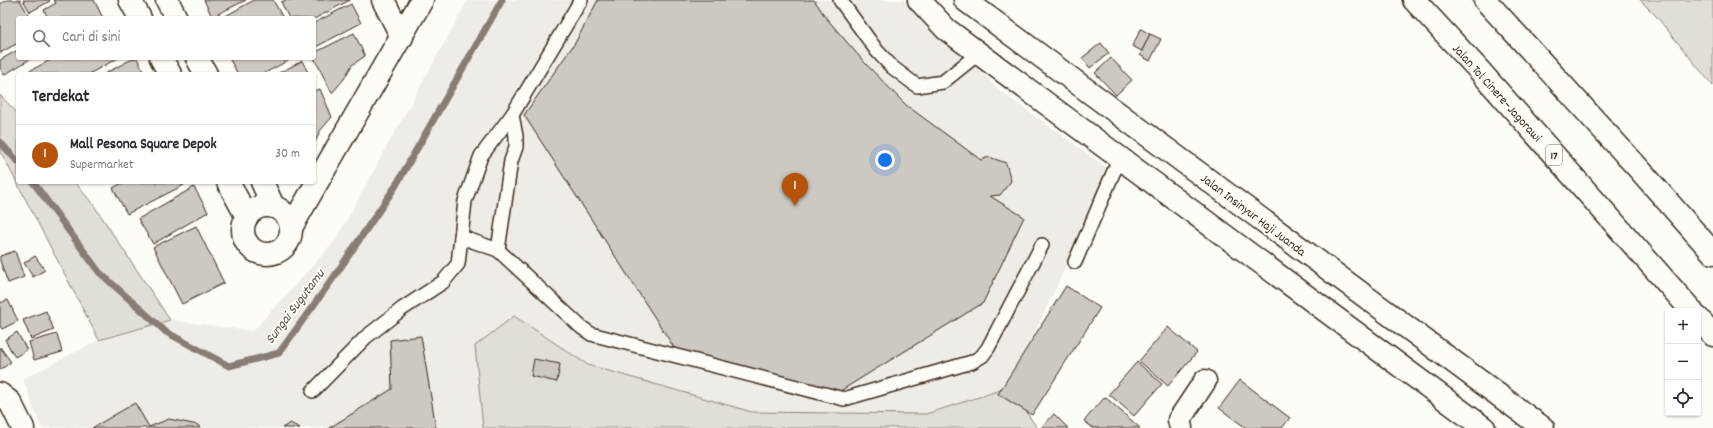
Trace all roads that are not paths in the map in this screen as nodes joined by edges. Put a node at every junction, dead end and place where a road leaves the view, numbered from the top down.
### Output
1 (130, 0) edge
2 (167, 0) edge
3 (383, 0) edge
4 (422, 0) edge
5 (581, 0) edge
6 (840, 0) edge
7 (919, 0) edge
8 (965, 0) edge
9 (1414, 0) edge
10 (1485, 0) edge
11 (139, 16) edge
12 (175, 16) edge
13 (402, 37) junction
14 (979, 53) junction
15 (162, 60) edge
16 (198, 60) edge
17 (169, 72) edge
18 (205, 72) edge
19 (512, 115) junction
20 (1120, 157) junction
21 (229, 184) edge
22 (263, 184) edge
23 (273, 206) junction
24 (247, 217) junction
25 (292, 226) junction
26 (461, 238) junction
27 (1042, 245) dead end
28 (498, 250) junction
29 (1713, 253) edge
30 (1075, 262) dead end
31 (1689, 308) edge
32 (1701, 321) edge
33 (1713, 335) edge
34 (1204, 381) dead end
35 (312, 391) dead end
36 (0, 394) edge
37 (23, 428) edge
38 (1182, 428) edge
39 (1484, 428) edge
40 (1543, 428) edge

1 - 11 main road
2 - 12 main road
3 - 13 main road
4 - 13 main road
5 - 19 lane
6 - 14 lane
7 - 14 main road
8 - 40 main road, Jalan Insinyur Haji Juanda
9 - 31 main road, Jalan Tol Cinere–Jagorawi / 17
10 - 29 main road
13 - 25 main road
14 - 20 main road
15 - 17 main road
16 - 18 main road
19 - 26 lane
19 - 28 lane
20 - 30 lane
20 - 39 main road
21 - 24 main road
22 - 23 main road
23 - 24 main road
23 - 25 main road
24 - 25 main road
26 - 28 lane
26 - 35 lane
27 - 28 lane
32 - 33 main road
34 - 38 main road
36 - 37 main road

